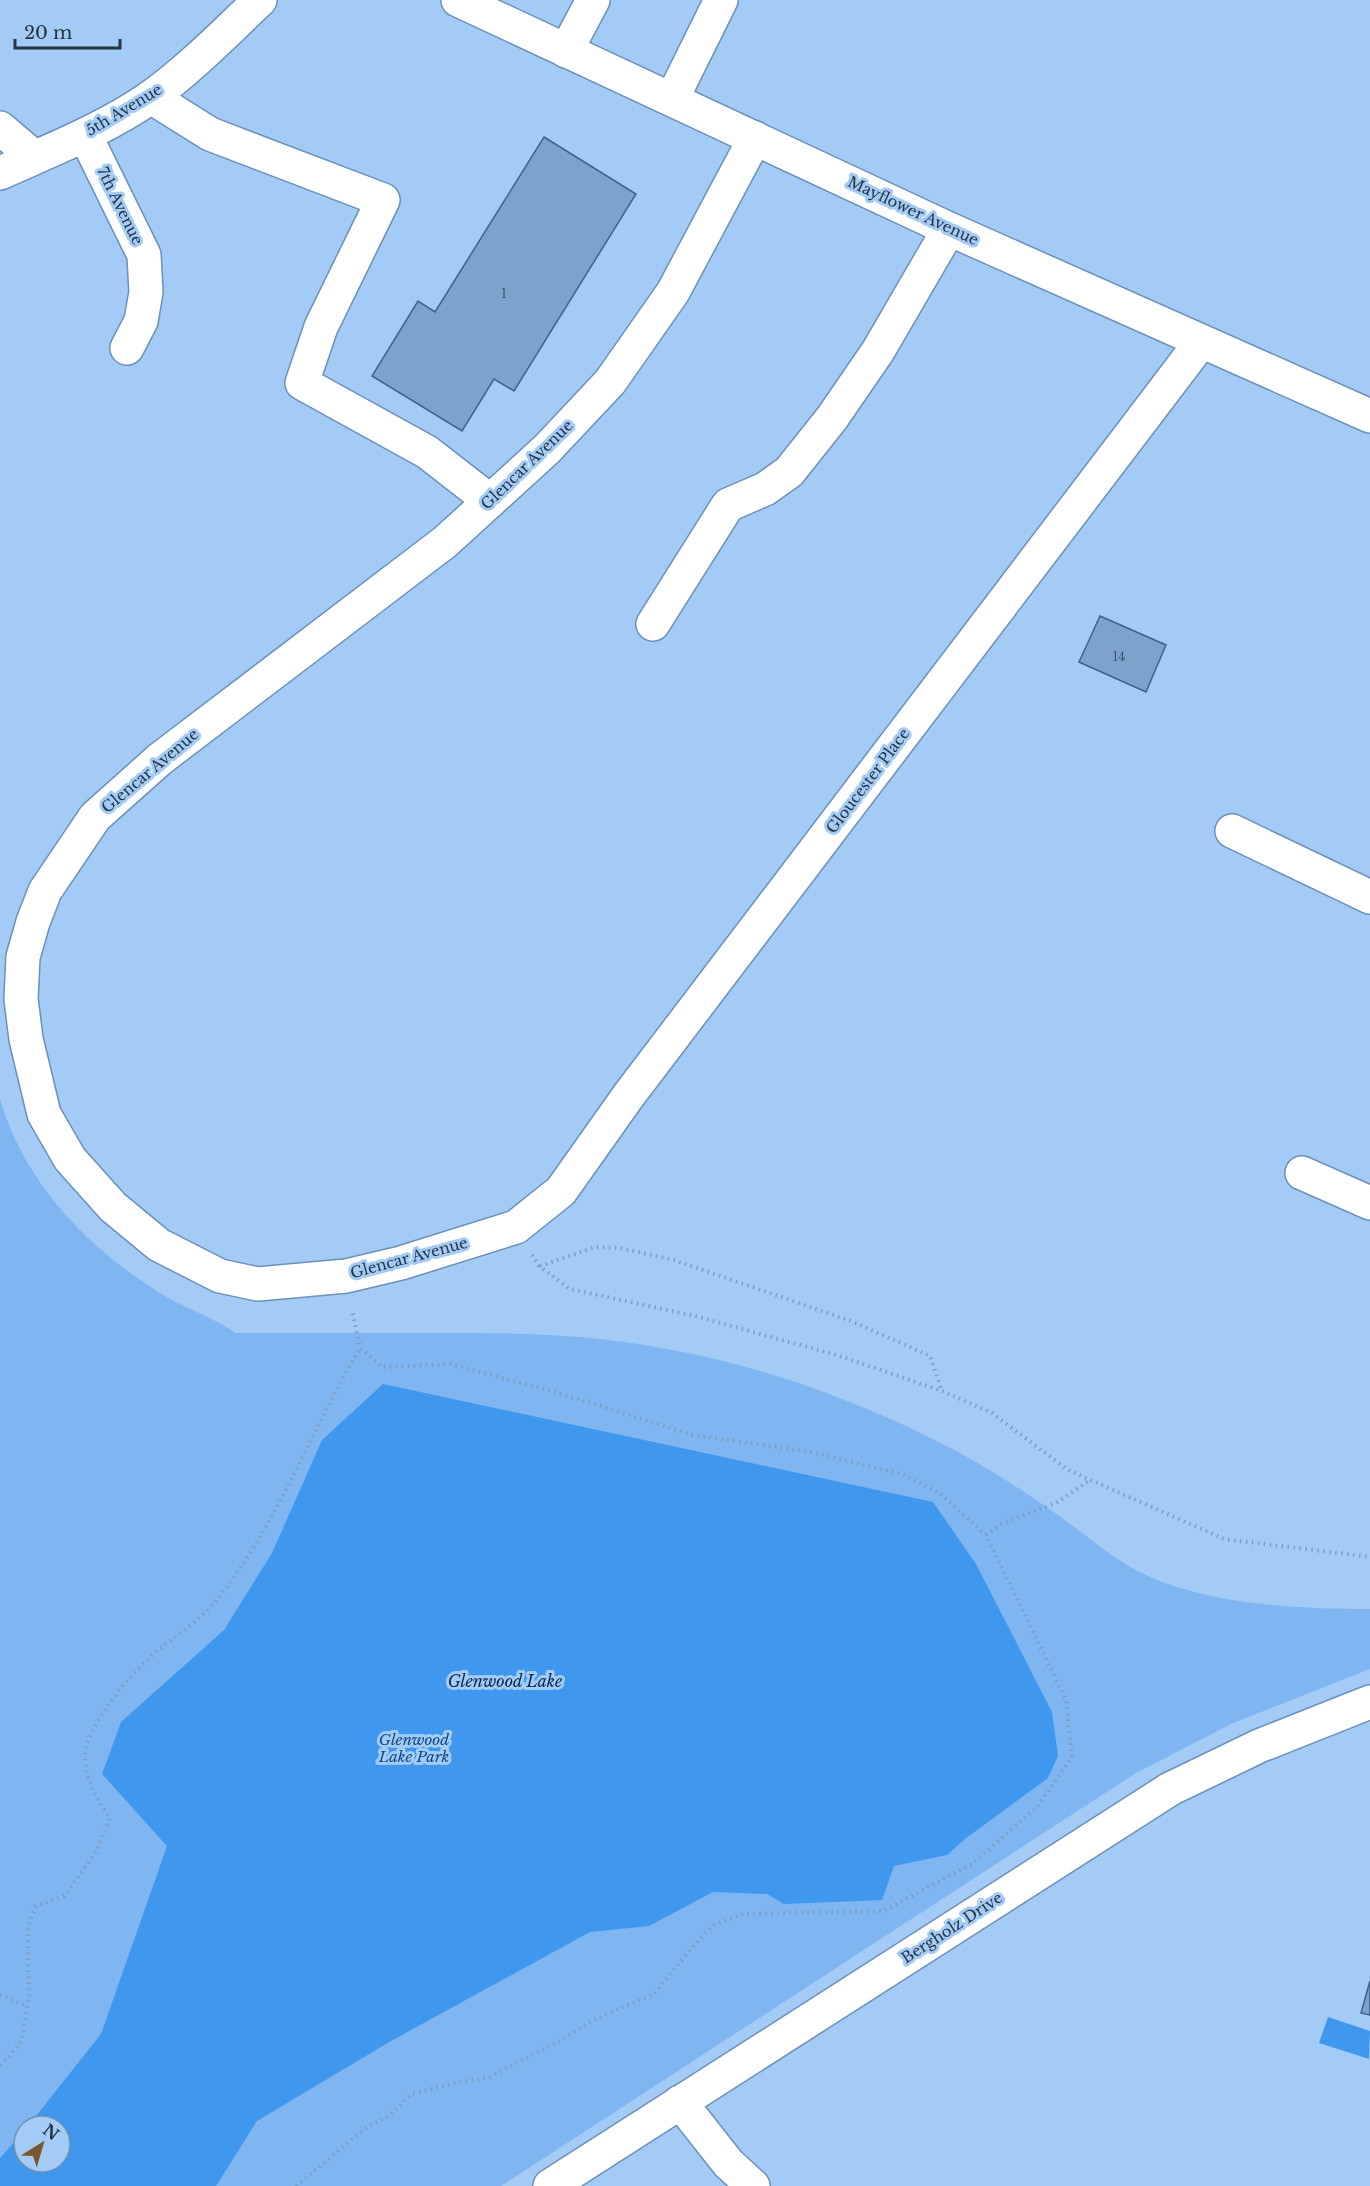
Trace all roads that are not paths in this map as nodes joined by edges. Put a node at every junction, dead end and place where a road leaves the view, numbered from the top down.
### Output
1 (260, 0) edge
2 (592, 0) edge
3 (721, 0) edge
4 (461, 1) edge
5 (566, 51) junction
6 (151, 97) junction
7 (672, 99) junction
8 (0, 128) edge
9 (85, 135) junction
10 (755, 138) junction
11 (34, 157) junction
12 (0, 172) edge
13 (949, 229) junction
14 (1201, 342) junction
15 (127, 348) dead end
16 (1370, 416) edge
17 (490, 501) junction
18 (653, 624) dead end
19 (1232, 831) dead end
20 (1370, 897) edge
21 (1302, 1173) dead end
22 (1370, 1203) edge
23 (532, 1215) joint
24 (1370, 1702) edge
25 (680, 2102) junction
26 (550, 2186) edge
27 (753, 2186) edge

1 - 6 street, 5th Avenue
2 - 5 street
3 - 7 street
4 - 5 street, Mayflower Avenue
5 - 7 street, Mayflower Avenue
6 - 9 street, 5th Avenue
6 - 17 street
7 - 10 street, Mayflower Avenue
8 - 11 street
9 - 11 street, 5th Avenue
9 - 15 street, 7th Avenue
10 - 13 street, Mayflower Avenue
10 - 17 street, Glencar Avenue
11 - 12 street, 5th Avenue
13 - 14 street, Mayflower Avenue
13 - 18 street
14 - 16 street, Mayflower Avenue
14 - 23 street, Gloucester Place
17 - 23 street, Glencar Avenue
19 - 20 street
21 - 22 street
24 - 25 street, Bergholz Drive
25 - 26 street, Bergholz Drive
25 - 27 street

